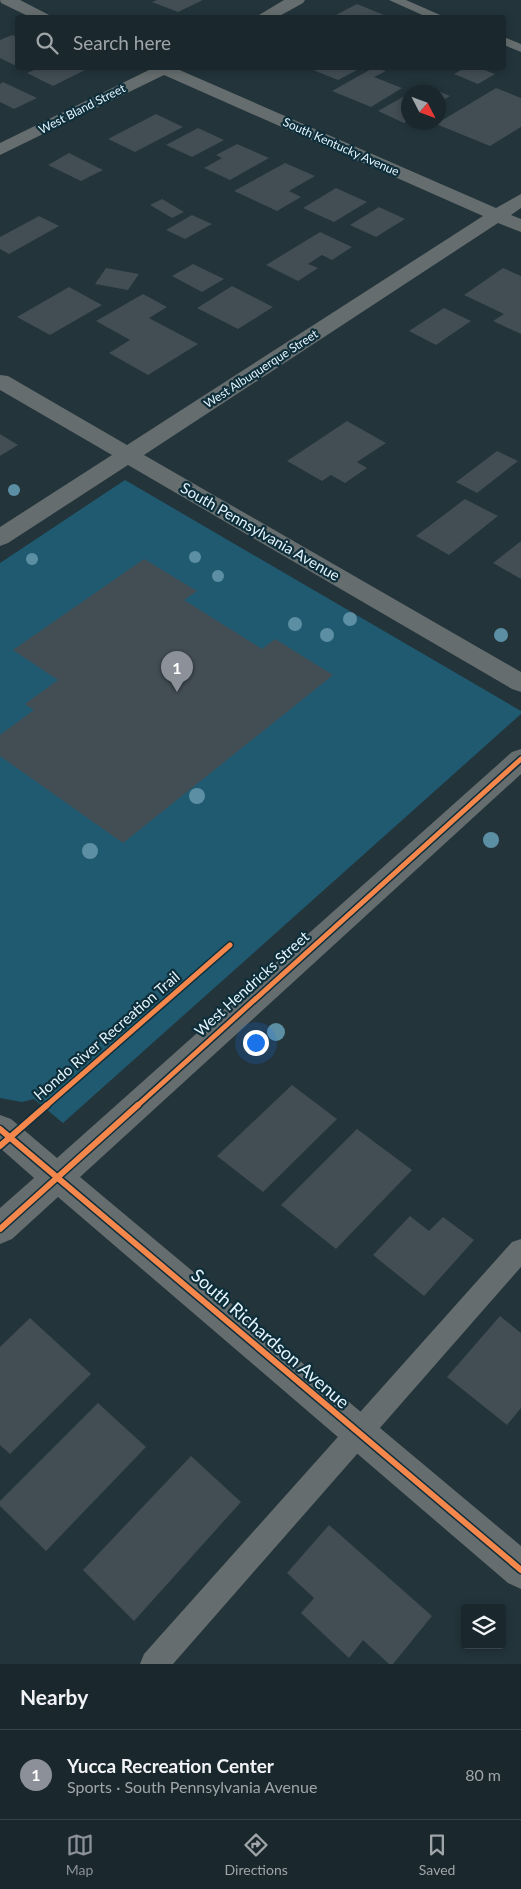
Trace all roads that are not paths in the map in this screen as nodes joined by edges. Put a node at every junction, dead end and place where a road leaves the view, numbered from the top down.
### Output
1 (7, 0) edge
2 (297, 0) edge
3 (395, 0) edge
4 (40, 15) edge
5 (268, 15) edge
6 (433, 15) edge
7 (506, 42) edge
8 (521, 48) edge
9 (159, 70) edge
10 (168, 70) edge
11 (0, 150) edge
12 (521, 200) edge
13 (497, 216) junction
14 (521, 226) edge
15 (0, 381) edge
16 (128, 456) junction
17 (0, 538) edge
18 (521, 683) edge
19 (521, 759) edge
20 (0, 1129) edge
21 (58, 1176) junction
22 (0, 1229) edge
23 (521, 1250) edge
24 (358, 1433) junction
25 (521, 1570) edge
26 (154, 1664) edge

1 - 4 street
2 - 5 street
3 - 6 lane
7 - 8 lane
9 - 11 street, West Bland Street
10 - 13 street, South Kentucky Avenue
12 - 13 street, West Albuquerque Street
13 - 14 street, South Kentucky Avenue
13 - 16 street, West Albuquerque Street
15 - 16 street, South Pennsylvania Avenue
16 - 17 street, West Albuquerque Street
16 - 18 street, South Pennsylvania Avenue
19 - 21 street, West Hendricks Street
20 - 21 street, South Richardson Avenue
21 - 22 street, West Hendricks Street
21 - 24 street, South Richardson Avenue
23 - 24 lane
24 - 25 street, South Richardson Avenue
24 - 26 lane

